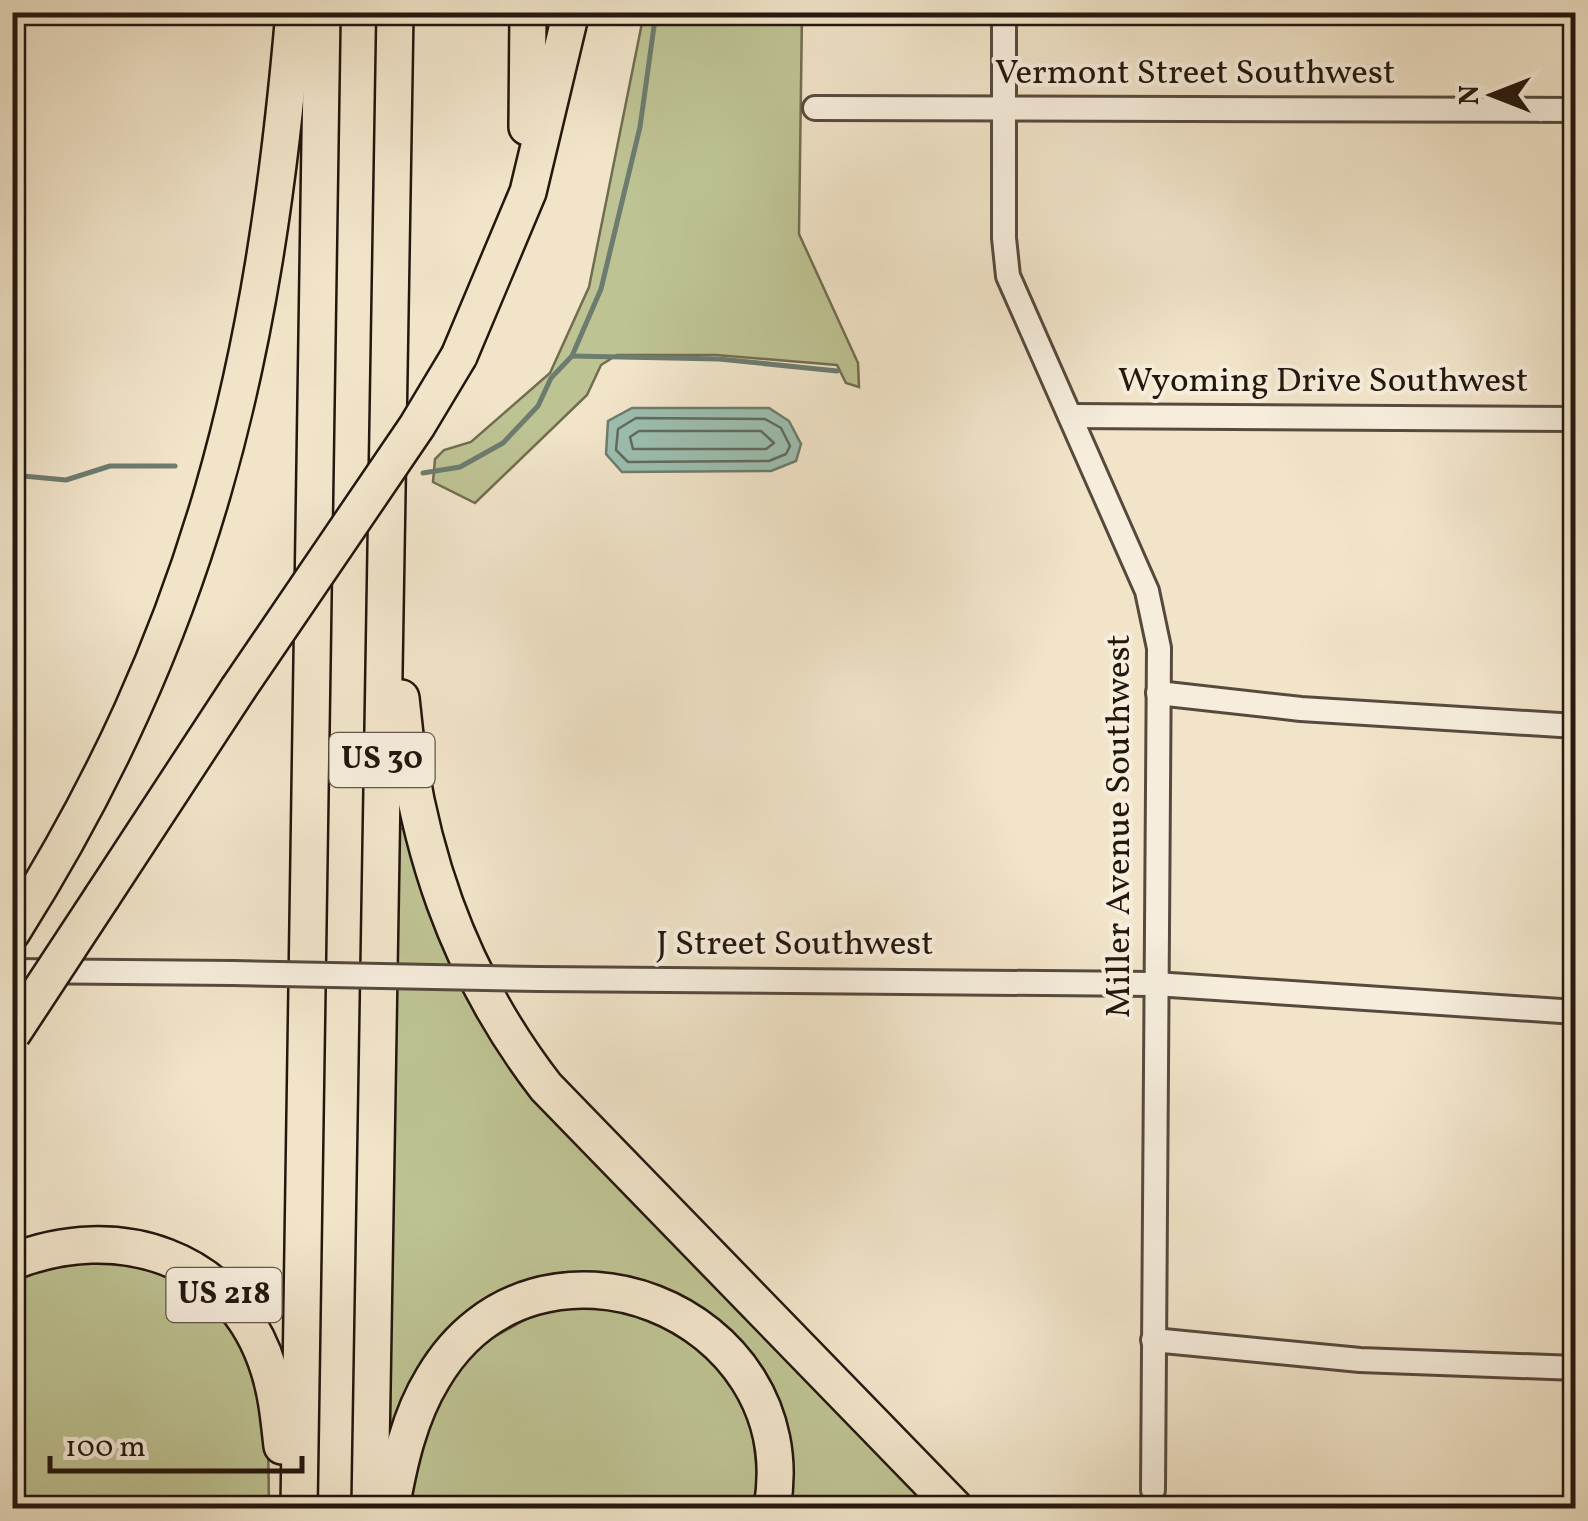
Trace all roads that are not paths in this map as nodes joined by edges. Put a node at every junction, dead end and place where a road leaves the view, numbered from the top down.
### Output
1 (294, 12) edge
2 (322, 12) edge
3 (395, 12) edge
4 (528, 12) edge
5 (570, 12) edge
6 (1004, 12) edge
7 (815, 108) dead end
8 (1003, 109) junction
9 (1576, 110) edge
10 (512, 226) junction
11 (390, 365) junction
12 (1070, 416) junction
13 (1576, 418) edge
14 (1158, 694) junction
15 (1576, 726) edge
16 (12, 932) edge
17 (12, 971) edge
18 (1155, 984) junction
19 (1576, 1012) edge
20 (12, 1034) edge
21 (12, 1262) edge
22 (1153, 1340) junction
23 (1576, 1368) edge
24 (1153, 1490) dead end
25 (289, 1508) edge
26 (299, 1508) edge
27 (370, 1508) edge
28 (391, 1508) edge
29 (772, 1508) edge
30 (955, 1508) edge

1 - 16 highway
2 - 26 highway, US 30
3 - 11 highway, US 30
4 - 10 highway
5 - 10 highway
6 - 8 street, Miller Avenue Southwest
7 - 8 street, Vermont Street Southwest
8 - 9 street, Vermont Street Southwest
8 - 12 street, Miller Avenue Southwest
10 - 20 highway, bridge
11 - 27 highway, US 30
11 - 30 highway
12 - 13 street, Wyoming Drive Southwest
12 - 14 street, Miller Avenue Southwest
14 - 15 street
14 - 18 street, Miller Avenue Southwest
17 - 18 street, J Street Southwest, bridge
18 - 19 street, J Street Southwest
18 - 22 street, Miller Avenue Southwest
21 - 25 highway, US 218
22 - 23 street
22 - 24 street, Miller Avenue Southwest
28 - 29 highway

